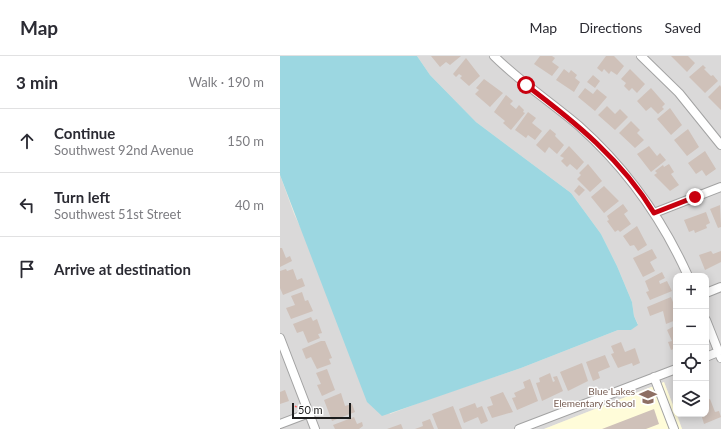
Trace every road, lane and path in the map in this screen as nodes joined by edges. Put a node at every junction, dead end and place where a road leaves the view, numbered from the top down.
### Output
1 (494, 56) edge
2 (641, 56) edge
3 (721, 145) edge
4 (721, 187) edge
5 (654, 213) junction
6 (686, 273) edge
7 (721, 287) edge
8 (709, 292) edge
9 (709, 328) edge
10 (280, 338) edge
11 (720, 355) edge
12 (709, 357) edge
13 (673, 370) edge
14 (654, 377) junction
15 (295, 406) dead end
16 (299, 409) dead end
17 (309, 413) junction
18 (280, 424) edge
19 (315, 429) edge
20 (519, 429) edge
21 (674, 429) edge

1 - 5 street
2 - 3 street
4 - 5 street
5 - 6 street
7 - 8 street
9 - 11 street
10 - 17 street
11 - 12 street
13 - 14 street
14 - 20 street
14 - 21 street
15 - 16 path
17 - 18 street
17 - 19 street

